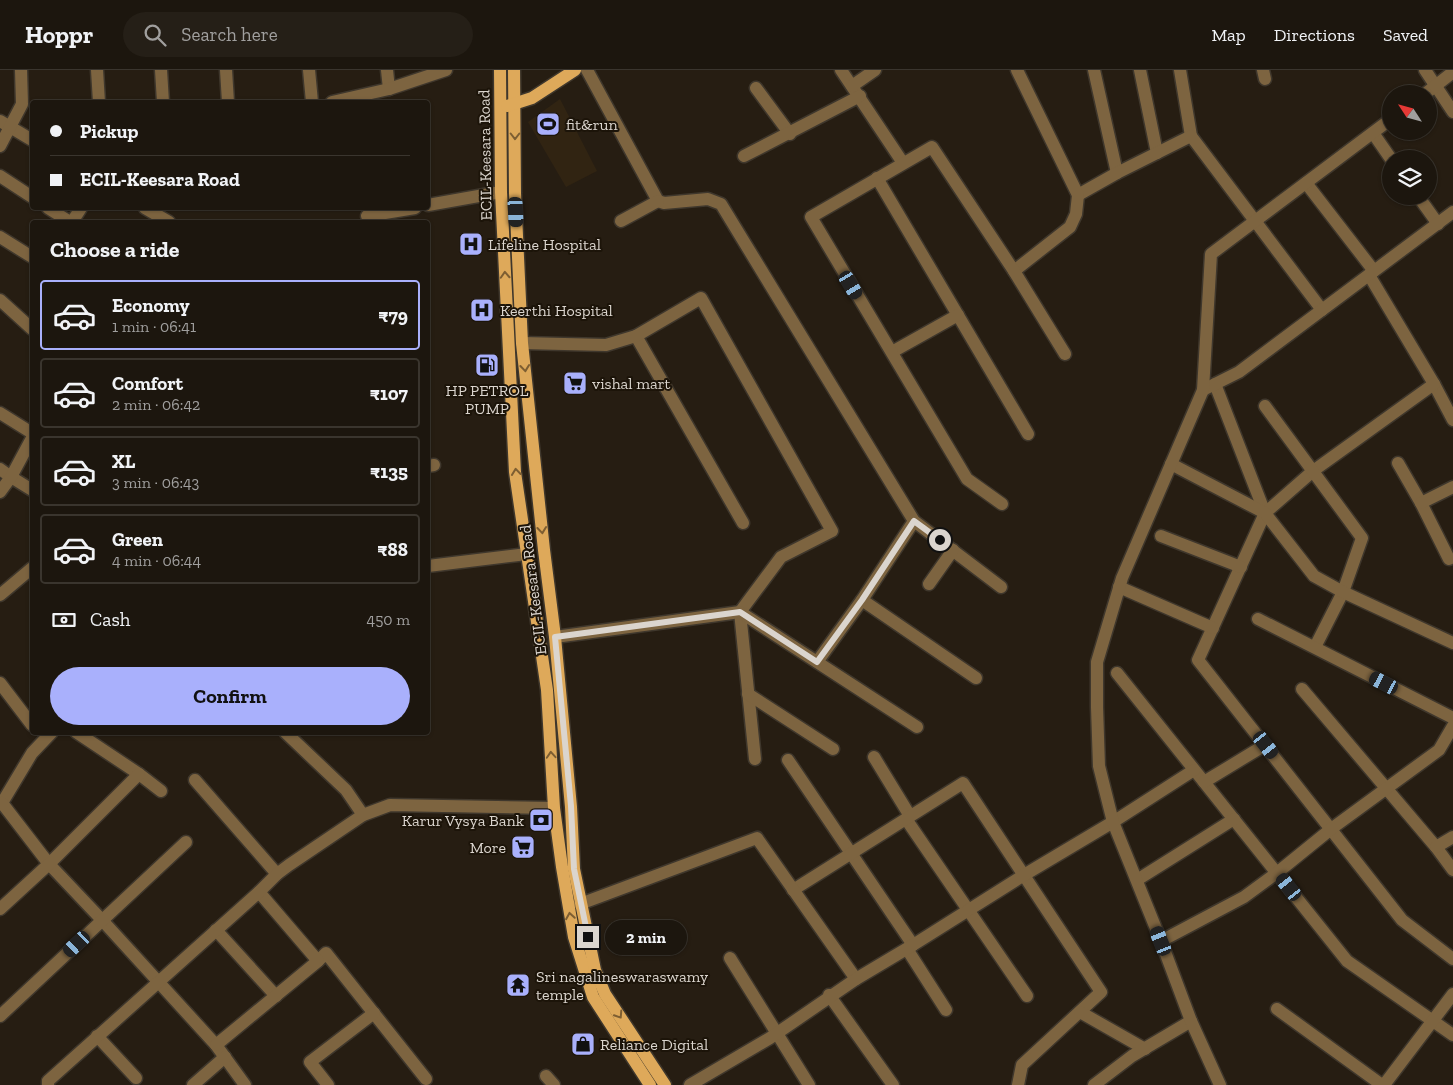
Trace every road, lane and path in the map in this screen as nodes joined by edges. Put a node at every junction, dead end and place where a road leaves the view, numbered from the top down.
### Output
1 (20, 70) edge
2 (98, 70) edge
3 (161, 70) edge
4 (226, 70) edge
5 (309, 70) edge
6 (387, 70) edge
7 (446, 70) edge
8 (500, 70) edge
9 (514, 70) edge
10 (575, 70) edge
11 (587, 70) edge
12 (841, 70) edge
13 (875, 70) edge
14 (1017, 70) edge
15 (1094, 70) edge
16 (1140, 70) edge
17 (1180, 70) edge
18 (1425, 70) edge
19 (1453, 72) edge
20 (1436, 85) joint
21 (756, 88) dead end
22 (1438, 88) edge
23 (389, 89) junction
24 (856, 91) junction
25 (99, 100) edge
26 (163, 100) edge
27 (228, 100) edge
28 (312, 100) edge
29 (341, 100) edge
30 (515, 104) junction
31 (501, 107) junction
32 (1453, 112) edge
33 (5, 124) edge
34 (1382, 126) edge
35 (1373, 133) junction
36 (790, 134) junction
37 (1191, 136) junction
38 (30, 139) edge
39 (0, 146) edge
40 (1385, 150) edge
41 (1157, 153) junction
42 (744, 156) dead end
43 (903, 163) junction
44 (1117, 173) junction
45 (0, 176) edge
46 (877, 178) junction
47 (1306, 183) junction
48 (501, 192) junction
49 (1078, 195) junction
50 (30, 197) edge
51 (658, 201) junction
52 (430, 205) edge
53 (1424, 205) edge
54 (51, 210) edge
55 (148, 210) edge
56 (411, 210) edge
57 (1453, 212) edge
58 (367, 216) dead end
59 (400, 216) edge
60 (68, 220) edge
61 (166, 220) edge
62 (621, 221) dead end
63 (1255, 221) junction
64 (1438, 224) junction
65 (2, 244) edge
66 (30, 255) edge
67 (1014, 271) junction
68 (1372, 273) junction
69 (0, 300) edge
70 (1322, 310) junction
71 (958, 316) junction
72 (30, 327) edge
73 (636, 336) junction
74 (522, 343) junction
75 (892, 352) junction
76 (1065, 354) dead end
77 (1215, 384) junction
78 (1434, 384) junction
79 (1203, 390) junction
80 (1266, 406) dead end
81 (0, 413) edge
82 (1453, 420) edge
83 (30, 432) edge
84 (1028, 434) dead end
85 (30, 442) edge
86 (1398, 463) dead end
87 (1171, 464) junction
88 (0, 469) edge
89 (1313, 471) junction
90 (11, 477) junction
91 (1453, 487) edge
92 (30, 489) edge
93 (0, 492) edge
94 (1002, 504) dead end
95 (1421, 504) junction
96 (1265, 513) junction
97 (914, 521) junction
98 (743, 523) dead end
99 (1161, 536) dead end
100 (953, 550) junction
101 (527, 554) junction
102 (1449, 559) dead end
103 (430, 566) edge
104 (1241, 566) junction
105 (30, 570) edge
106 (929, 584) dead end
107 (1001, 586) dead end
108 (1119, 587) junction
109 (1343, 592) junction
110 (0, 595) edge
111 (862, 600) junction
112 (740, 612) junction
113 (1258, 619) dead end
114 (1213, 628) junction
115 (555, 637) junction
116 (1453, 643) edge
117 (1315, 647) junction
118 (817, 662) junction
119 (1117, 673) dead end
120 (976, 678) dead end
121 (0, 683) edge
122 (1302, 690) dead end
123 (748, 694) junction
124 (562, 713) junction
125 (549, 715) junction
126 (1453, 718) edge
127 (30, 722) edge
128 (1453, 726) edge
129 (917, 727) dead end
130 (45, 735) edge
131 (80, 735) edge
132 (287, 735) edge
133 (1266, 745) junction
134 (832, 749) dead end
135 (874, 756) dead end
136 (755, 760) dead end
137 (788, 760) dead end
138 (1194, 770) junction
139 (139, 774) junction
140 (195, 780) dead end
141 (1204, 782) junction
142 (1388, 789) junction
143 (161, 791) dead end
144 (1, 804) edge
145 (554, 808) junction
146 (363, 815) junction
147 (908, 817) junction
148 (1234, 819) junction
149 (1113, 822) junction
150 (1331, 829) junction
151 (1453, 837) edge
152 (186, 842) dead end
153 (1436, 847) junction
154 (851, 853) junction
155 (49, 864) junction
156 (1453, 870) edge
157 (1278, 872) junction
158 (277, 874) junction
159 (1024, 875) junction
160 (1137, 880) junction
161 (793, 890) junction
162 (259, 892) junction
163 (580, 904) junction
164 (0, 909) edge
165 (968, 910) junction
166 (102, 920) junction
167 (216, 930) junction
168 (1161, 941) junction
169 (910, 947) junction
170 (730, 958) dead end
171 (1453, 959) edge
172 (318, 961) junction
173 (856, 978) junction
174 (158, 982) junction
175 (1453, 994) edge
176 (276, 996) junction
177 (829, 996) junction
178 (1026, 996) dead end
179 (1277, 1009) dead end
180 (946, 1010) dead end
181 (1080, 1012) junction
182 (374, 1013) junction
183 (0, 1016) edge
184 (1433, 1020) junction
185 (1191, 1021) junction
186 (777, 1033) junction
187 (1453, 1035) edge
188 (97, 1036) junction
189 (216, 1045) junction
190 (1145, 1048) junction
191 (225, 1057) junction
192 (136, 1078) dead end
193 (426, 1079) dead end
194 (48, 1085) edge
195 (193, 1085) edge
196 (245, 1085) edge
197 (328, 1085) edge
198 (650, 1085) edge
199 (665, 1085) edge
200 (690, 1085) edge
201 (809, 1085) edge
202 (893, 1085) edge
203 (1018, 1085) edge
204 (1094, 1085) edge
205 (1220, 1085) edge
206 (1383, 1085) edge

1 - 33 street
2 - 25 street
3 - 26 street
4 - 27 street
5 - 28 street
6 - 23 street
7 - 23 street
8 - 31 main road, ECIL-Keesara Road
9 - 30 main road, ECIL-Keesara Road
10 - 30 main road
11 - 51 street
12 - 24 street
13 - 24 street
14 - 49 street
15 - 44 street
16 - 41 street
17 - 37 street
18 - 20 street
19 - 20 street
21 - 36 street
22 - 32 street
23 - 29 street
24 - 36 street
24 - 43 street
30 - 31 main road
30 -> 74 main road, ECIL-Keesara Road
31 - 48 main road, ECIL-Keesara Road
33 - 38 street
33 - 39 street
34 - 35 street
35 - 40 street
35 - 47 street
36 - 42 street
37 - 41 street
37 - 63 street
41 - 44 street
43 - 46 street
43 - 67 street
44 - 49 street
45 - 50 street
46 - 71 street
46 - 75 street
47 - 63 street
47 - 68 street
48 - 52 street
101 -> 48 main road, ECIL-Keesara Road
49 - 67 street
51 - 62 street
51 - 97 street
53 - 64 street
54 - 60 street
55 - 61 street
56 - 59 street
57 - 64 street
58 - 59 street
63 - 70 street
63 - 79 street
64 - 68 street
65 - 66 street
67 - 76 street
68 - 70 street
68 - 78 street
69 - 72 street
70 - 77 street
71 - 75 street
71 - 84 street
73 - 74 street
73 - 98 street
73 - 112 street
74 -> 115 main road, ECIL-Keesara Road
75 - 94 street
77 - 79 street
77 - 96 street
78 - 82 street
78 - 89 street
79 - 87 street
80 - 89 street
81 - 83 street
85 - 90 street
86 - 95 street
87 - 96 street
87 - 108 street
88 - 90 street
89 - 96 street
89 - 109 street
90 - 92 street
90 - 93 street
91 - 95 street
95 - 102 street
96 - 104 street
96 - 109 street
97 - 100 street
97 - 111 street
99 - 104 street
100 - 106 street
100 - 107 street
101 - 103 street
101 - 125 main road, ECIL-Keesara Road
104 - 114 street
105 - 110 street
108 - 114 street
108 - 149 street
109 - 116 street
109 - 117 street
111 - 118 street
111 - 120 street
112 - 115 street
112 - 118 street
112 - 123 street
113 - 117 street
114 - 133 street
115 - 124 main road, ECIL-Keesara Road
117 - 126 street
118 - 129 street
119 - 138 street
121 - 127 street
122 - 142 street
123 - 134 street
123 - 136 street
124 - 125 main road
124 - 163 main road, ECIL-Keesara Road
145 -> 125 main road, ECIL-Keesara Road
128 - 142 street
130 - 144 street
131 - 139 street
132 - 146 street
133 - 141 street
133 - 150 street
135 - 147 street
137 - 154 street
138 - 141 street
138 - 149 street
139 - 143 street
139 - 155 street
140 - 158 street
141 - 148 street
142 - 150 street
142 - 153 street
144 - 155 street
145 - 146 street
198 -> 145 main road, ECIL-Keesara Road
146 - 158 street
147 - 154 street
147 - 159 street
147 - 165 street
148 - 157 street
148 - 160 street
149 - 159 street
149 - 160 street
150 - 157 street
150 - 171 street
151 - 153 street
152 - 166 street
153 - 156 street
154 - 161 street
154 - 169 street
155 - 164 street
155 - 166 street
157 - 168 street
157 - 184 street
158 - 162 street
159 - 165 street
159 - 181 street
160 - 168 street
161 - 163 street
161 - 173 street
162 - 167 street
162 - 172 street
163 -> 199 main road, ECIL-Keesara Road
165 - 169 street
165 - 178 street
166 - 174 street
166 - 183 street
167 - 174 street
167 - 176 street
168 - 185 street
169 - 173 street
169 - 180 street
170 - 186 street
172 - 176 street
172 - 182 street
173 - 177 street
174 - 188 street
174 - 189 street
175 - 184 street
176 - 189 street
177 - 186 street
177 - 202 street
179 - 206 street
181 - 190 street
181 - 203 street
182 - 193 street
182 - 197 street
184 - 187 street
184 - 206 street
185 - 190 street
185 - 205 street
186 - 200 street
186 - 201 street
188 - 192 street
188 - 194 street
189 - 191 street
190 - 204 street
191 - 195 street
191 - 196 street

